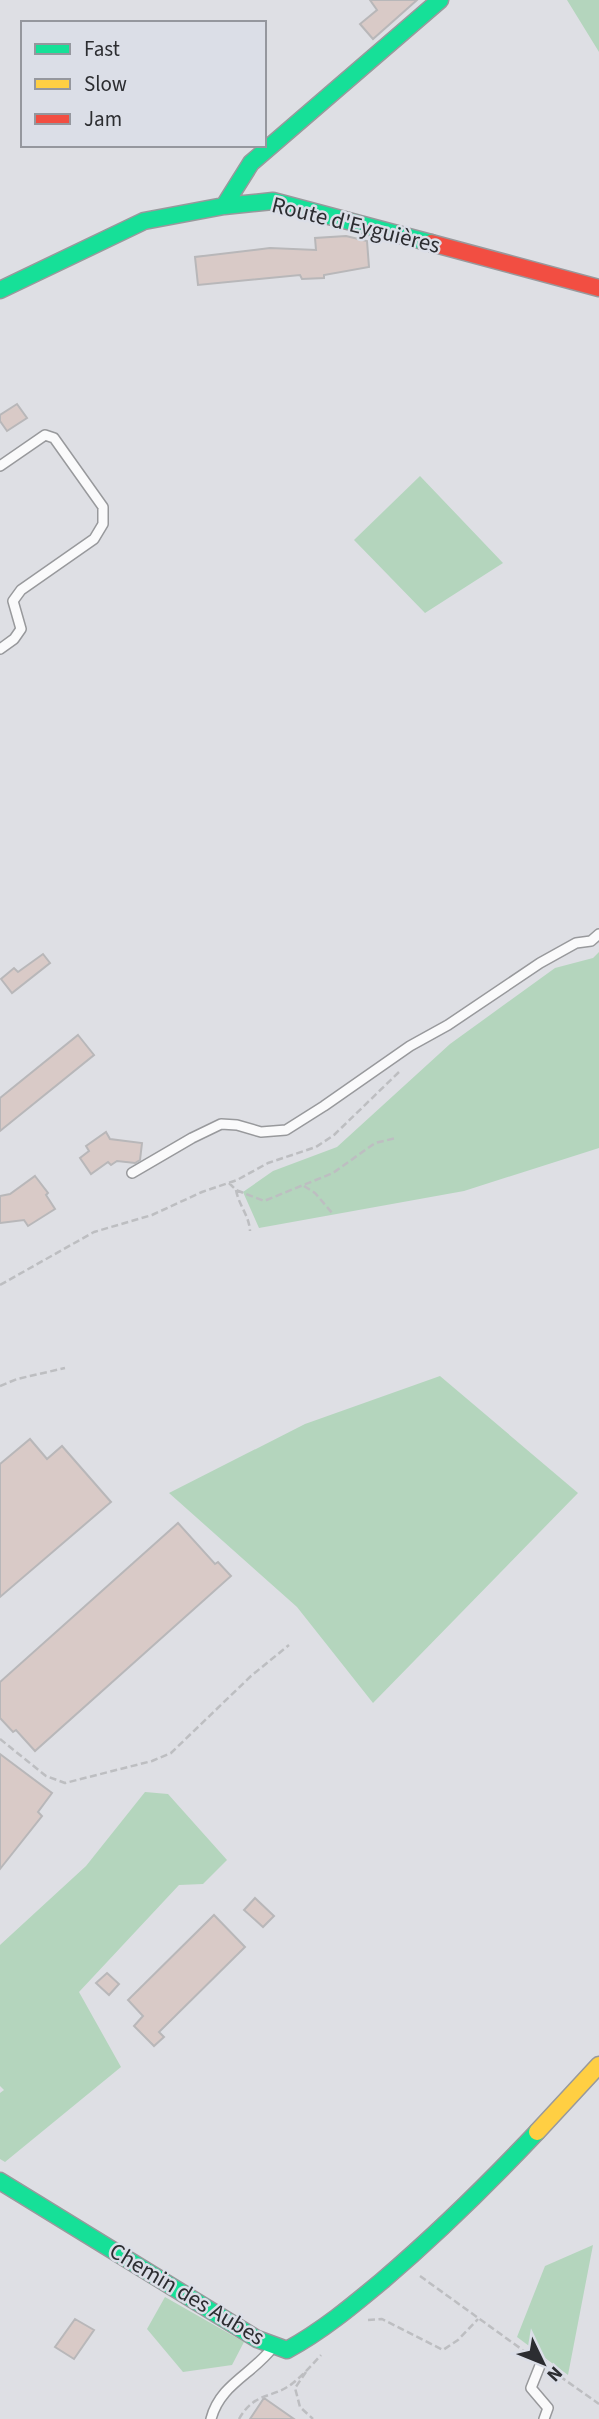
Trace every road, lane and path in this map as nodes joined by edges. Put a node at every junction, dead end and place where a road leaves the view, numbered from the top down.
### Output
1 (440, 0) edge
2 (224, 206) junction
3 (599, 288) edge
4 (0, 290) edge
5 (0, 466) edge
6 (0, 649) edge
7 (599, 934) edge
8 (406, 1064) dead end
9 (396, 1138) dead end
10 (132, 1173) dead end
11 (229, 1183) junction
12 (304, 1186) junction
13 (236, 1189) junction
14 (333, 1214) dead end
15 (250, 1231) dead end
16 (0, 1286) edge
17 (65, 1368) dead end
18 (0, 1386) edge
19 (289, 1646) dead end
20 (0, 1739) edge
21 (599, 2065) edge
22 (0, 2181) edge
23 (404, 2263) junction
24 (478, 2319) junction
25 (365, 2320) dead end
26 (274, 2345) junction
27 (325, 2351) dead end
28 (541, 2363) junction
29 (310, 2367) junction
30 (599, 2404) edge
31 (211, 2419) edge
32 (239, 2419) edge
33 (313, 2419) edge
34 (544, 2419) edge

1 - 2 street
2 - 3 street, Route d'Eyguières
2 - 4 street, Route d'Eyguières
5 - 6 lane
7 - 10 lane
8 - 11 path
9 - 12 path
11 - 13 path
11 - 16 path
12 - 13 path
12 - 14 path
13 - 15 path
17 - 18 path
19 - 20 path
21 - 23 street, Chemin des Aubes
22 - 26 street, Chemin des Aubes
23 - 24 path
23 - 26 street, Chemin des Aubes
24 - 25 path
24 - 28 path
26 - 31 lane
27 - 29 path
28 - 30 path
28 - 34 lane
29 - 32 path
29 - 33 path

